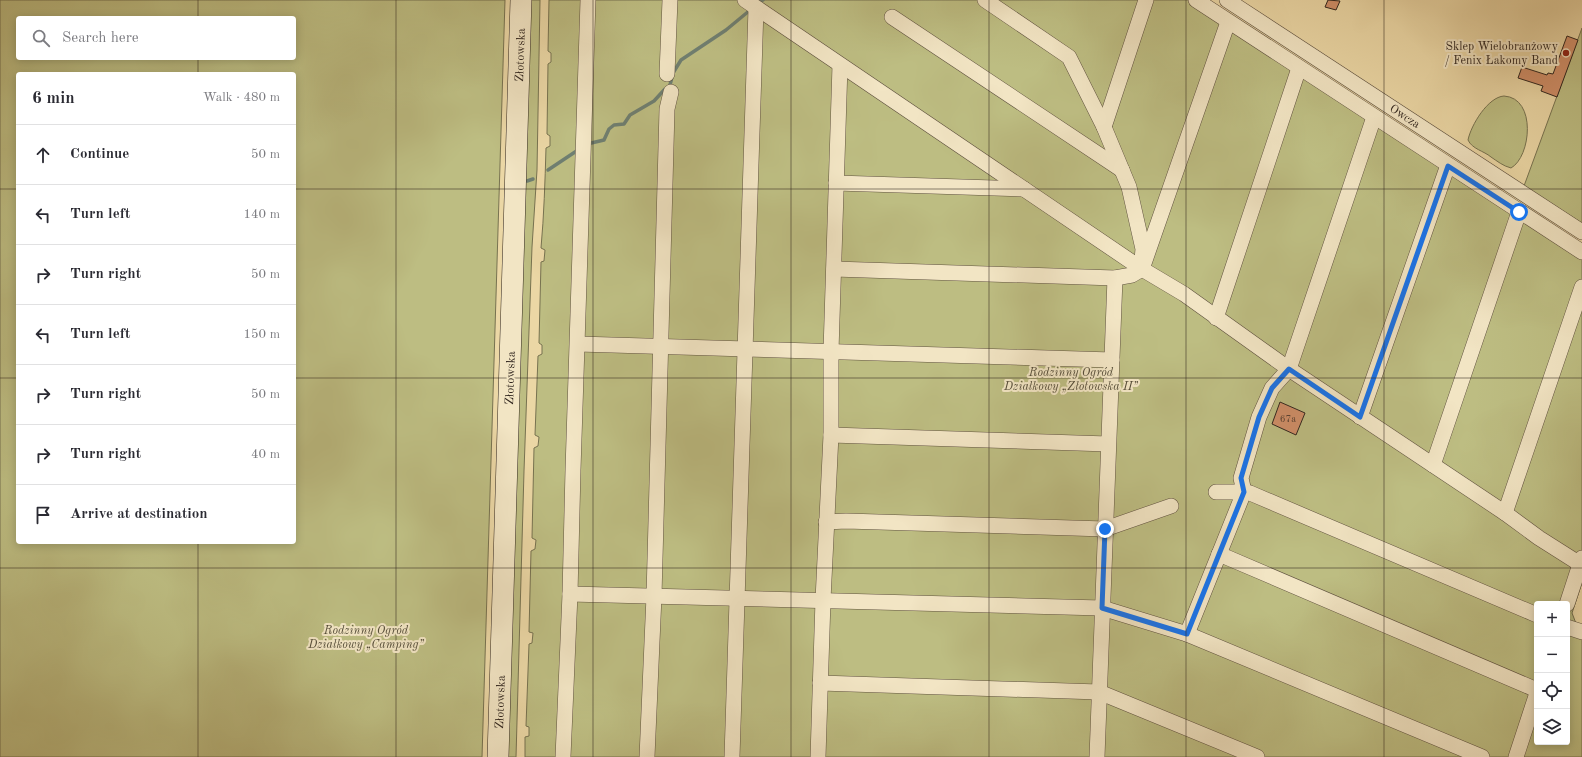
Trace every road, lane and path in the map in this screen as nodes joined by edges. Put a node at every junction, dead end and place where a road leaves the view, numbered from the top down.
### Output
1 (521, 0) edge
2 (588, 0) edge
3 (670, 0) edge
4 (985, 0) edge
5 (1146, 0) edge
6 (1196, 0) edge
7 (1227, 0) edge
8 (751, 4) edge
9 (892, 17) dead end
10 (1228, 22) junction
11 (840, 65) junction
12 (1299, 68) junction
13 (667, 74) dead end
14 (671, 92) dead end
15 (1374, 117) junction
16 (1104, 127) junction
17 (1448, 166) junction
18 (1122, 170) junction
19 (836, 183) junction
20 (1024, 189) junction
21 (1519, 212) junction
22 (1582, 232) edge
23 (1582, 252) edge
24 (834, 269) junction
25 (1142, 269) junction
26 (1115, 278) junction
27 (1582, 287) edge
28 (1216, 318) junction
29 (578, 344) junction
30 (660, 347) junction
31 (745, 349) junction
32 (831, 351) junction
33 (1112, 360) junction
34 (1289, 369) junction
35 (1360, 417) junction
36 (830, 435) junction
37 (1108, 444) junction
38 (1433, 465) junction
39 (1216, 492) dead end
40 (1244, 492) junction
41 (1172, 506) dead end
42 (1505, 513) junction
43 (826, 522) junction
44 (1105, 529) junction
45 (1219, 554) junction
46 (1581, 561) edge
47 (570, 594) junction
48 (654, 596) junction
49 (737, 598) junction
50 (823, 600) junction
51 (1567, 601) edge
52 (1102, 608) junction
53 (1534, 614) edge
54 (1570, 628) edge
55 (1582, 632) edge
56 (1187, 634) junction
57 (820, 683) junction
58 (1534, 691) edge
59 (1099, 692) junction
60 (1534, 701) edge
61 (498, 757) edge
62 (563, 757) edge
63 (647, 757) edge
64 (732, 757) edge
65 (818, 757) edge
66 (1097, 757) edge
67 (1258, 757) edge
68 (1482, 757) edge
69 (1516, 757) edge

1 - 61 street, Złotowska
2 - 29 street
3 - 13 street
4 - 16 street
5 - 16 street
6 - 10 street
7 - 22 street, Owcza
8 - 11 street
8 - 31 street
9 - 18 street
10 - 12 street
10 - 25 street
11 - 19 street
11 - 20 street
12 - 15 street
12 - 28 street
14 - 30 street
15 - 17 street
15 - 34 street
16 - 18 street
17 - 21 street
17 - 35 street
18 - 25 street
19 - 20 street
19 - 24 street
20 - 25 street
21 - 23 street
21 - 38 street
24 - 26 street
24 - 32 street
25 - 26 street
25 - 28 street
26 - 33 street
27 - 42 street
28 - 34 street
29 - 30 street
29 - 47 street
30 - 31 street
30 - 48 street
31 - 32 street
31 - 49 street
32 - 33 street
32 - 36 street
33 - 37 street
34 - 35 street
34 - 40 street
35 - 38 street
36 - 37 street
36 - 43 street
37 - 44 street
38 - 42 street
39 - 40 street
40 - 45 street
40 - 53 street
41 - 44 street
42 - 46 street
43 - 44 street
43 - 50 street
44 - 52 street
45 - 56 street
45 - 58 street
46 - 51 street
47 - 48 street
47 - 62 street
48 - 49 street
48 - 63 street
49 - 50 street
49 - 64 street
50 - 52 street
50 - 57 street
52 - 56 street
52 - 59 street
54 - 55 street
56 - 68 street
57 - 59 street
57 - 65 street
59 - 66 street
59 - 67 street
60 - 69 street

